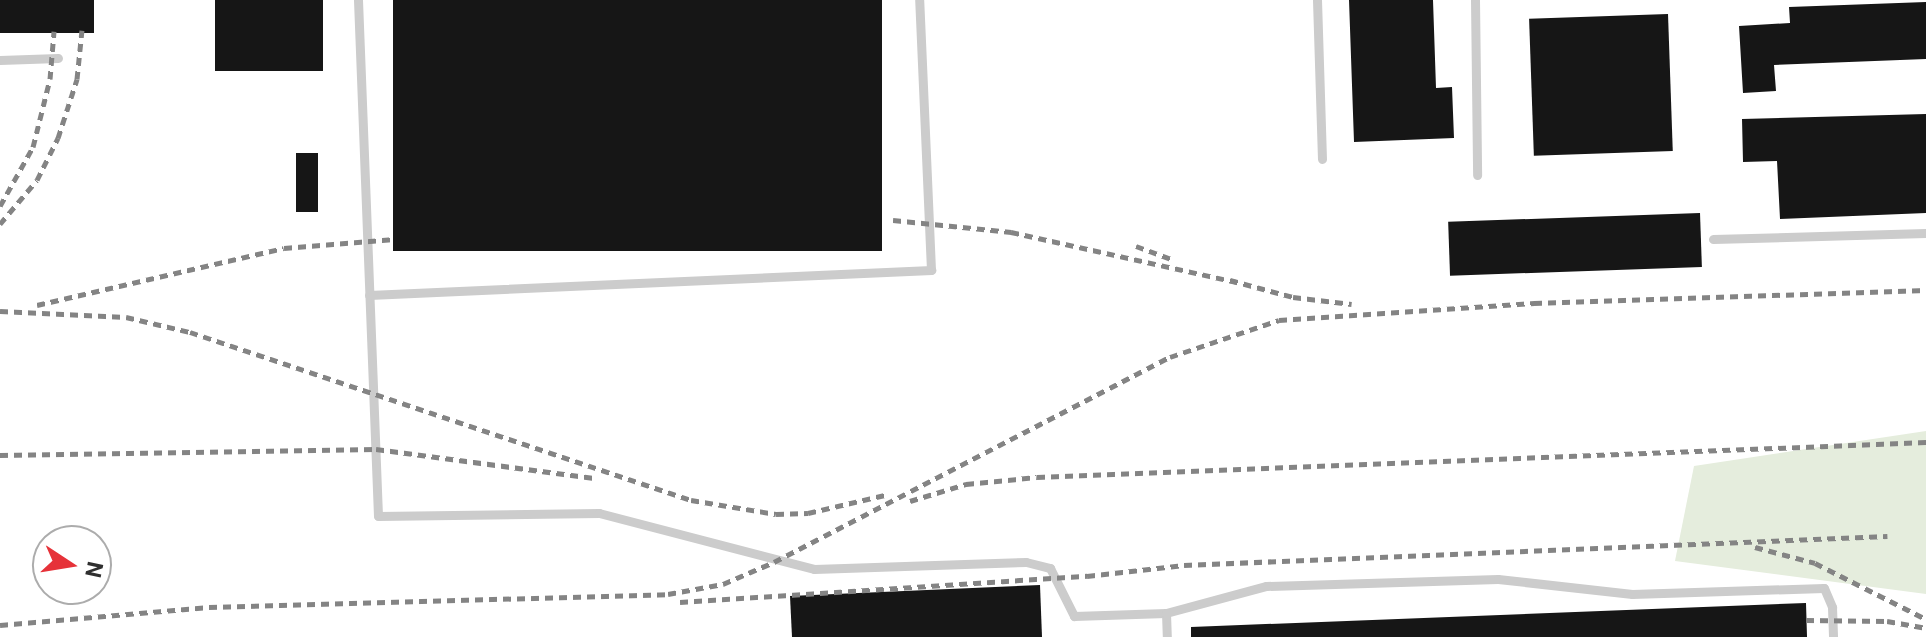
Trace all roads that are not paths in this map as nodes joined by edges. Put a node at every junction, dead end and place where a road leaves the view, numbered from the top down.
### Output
1 (358, 0) edge
2 (919, 0) edge
3 (1317, 0) edge
4 (1475, 0) edge
5 (58, 58) dead end
6 (0, 60) edge
7 (1322, 159) dead end
8 (1477, 175) dead end
9 (1926, 233) edge
10 (1713, 239) dead end
11 (369, 295) junction
12 (1166, 613) junction
13 (1167, 637) edge
14 (1833, 637) edge

1 - 11 lane
2 - 11 lane
3 - 7 lane
4 - 8 lane
5 - 6 lane
9 - 10 lane
11 - 12 lane
12 - 13 lane
12 - 14 lane

